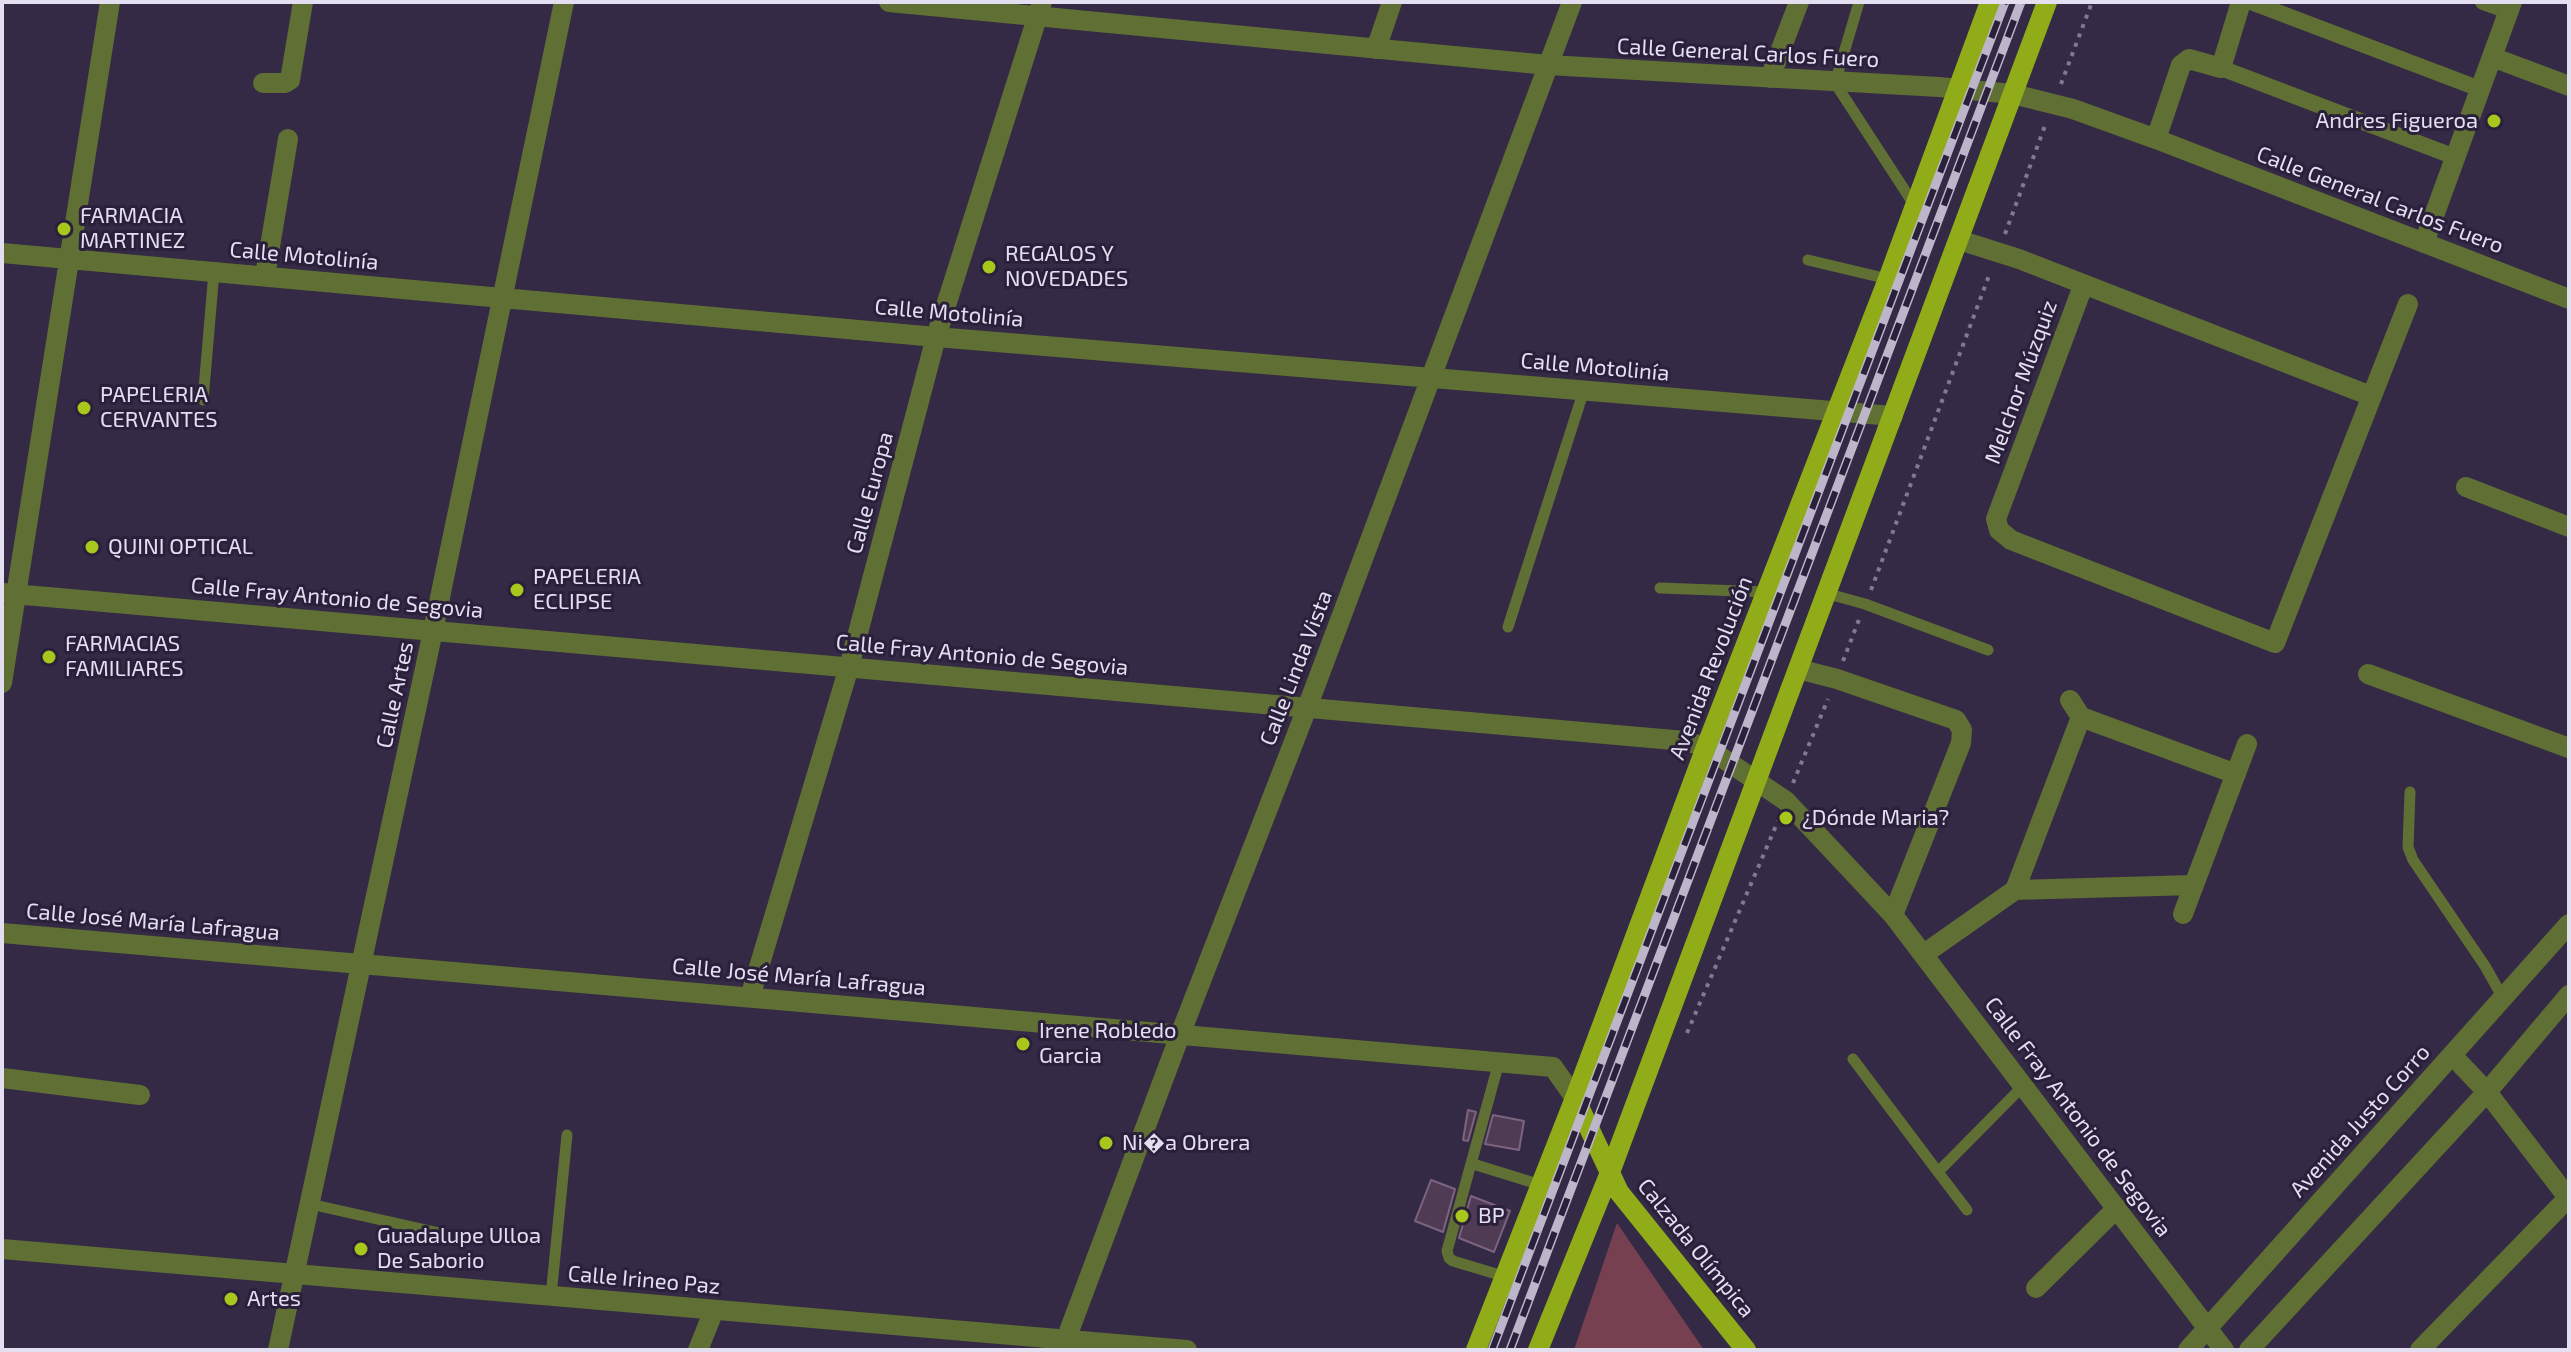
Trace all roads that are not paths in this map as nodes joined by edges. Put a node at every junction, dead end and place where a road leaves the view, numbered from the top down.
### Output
1 (110, 2) edge
2 (303, 2) edge
3 (564, 2) edge
4 (889, 2) edge
5 (1392, 2) edge
6 (1572, 2) edge
7 (1799, 2) edge
8 (1859, 2) edge
9 (1990, 2) edge
10 (2047, 2) edge
11 (2241, 2) edge
12 (2251, 2) edge
13 (2483, 2) edge
14 (2510, 6) edge
15 (1040, 9) edge
16 (1376, 49) junction
17 (2492, 57) junction
18 (1548, 65) junction
19 (2221, 68) junction
20 (1770, 78) junction
21 (263, 83) dead end
22 (1835, 83) junction
23 (2569, 86) edge
24 (1958, 89) junction
25 (2480, 89) junction
26 (2013, 94) junction
27 (288, 139) dead end
28 (2156, 139) junction
29 (2455, 157) junction
30 (1915, 206) junction
31 (1959, 240) junction
32 (2424, 243) junction
33 (2, 253) edge
34 (69, 259) junction
35 (1808, 260) dead end
36 (214, 272) junction
37 (265, 276) junction
38 (1888, 279) junction
39 (2083, 286) junction
40 (502, 296) junction
41 (2569, 299) edge
42 (2408, 304) dead end
43 (936, 337) junction
44 (1430, 377) junction
45 (1584, 390) junction
46 (2371, 396) junction
47 (203, 400) dead end
48 (1836, 411) junction
49 (1893, 416) junction
50 (2466, 487) dead end
51 (2569, 527) edge
52 (1660, 588) dead end
53 (1767, 592) junction
54 (1825, 593) junction
55 (9, 594) edge
56 (1508, 627) dead end
57 (433, 631) junction
58 (1988, 650) dead end
59 (849, 667) junction
60 (1798, 669) junction
61 (2368, 674) dead end
62 (2, 683) edge
63 (1307, 708) junction
64 (2247, 744) dead end
65 (1706, 747) junction
66 (2569, 748) edge
67 (2236, 774) junction
68 (1756, 782) junction
69 (2410, 792) dead end
70 (2194, 885) junction
71 (2015, 890) junction
72 (2183, 914) dead end
73 (1893, 915) junction
74 (2569, 924) edge
75 (2, 933) edge
76 (1924, 954) junction
77 (362, 963) junction
78 (2569, 995) edge
79 (750, 997) junction
80 (2503, 998) junction
81 (1180, 1035) junction
82 (2452, 1055) junction
83 (1853, 1059) dead end
84 (1499, 1062) junction
85 (2, 1078) edge
86 (2024, 1085) junction
87 (2487, 1092) junction
88 (140, 1095) dead end
89 (1575, 1098) junction
90 (567, 1135) dead end
91 (1473, 1164) junction
92 (1938, 1172) junction
93 (1609, 1175) junction
94 (1541, 1185) junction
95 (2569, 1199) edge
96 (310, 1204) junction
97 (2117, 1208) junction
98 (1967, 1210) dead end
99 (444, 1234) dead end
100 (2, 1249) edge
101 (296, 1274) junction
102 (1503, 1276) junction
103 (2036, 1288) dead end
104 (551, 1296) junction
105 (714, 1310) junction
106 (2207, 1328) junction
107 (1064, 1345) edge
108 (278, 1350) edge
109 (698, 1350) edge
110 (1187, 1350) edge
111 (1476, 1350) edge
112 (1538, 1350) edge
113 (1746, 1350) edge
114 (2188, 1350) edge
115 (2224, 1350) edge
116 (2249, 1350) edge
117 (2420, 1350) edge

1 - 34 street
2 - 21 street
3 - 40 street, Calle Artes
4 - 15 street, Calle General Carlos Fuero
5 - 16 street
6 - 18 street, Calle Linda Vista
7 - 20 street
8 - 22 lane
9 - 24 main road, Avenida Revolución
10 - 26 main road
11 - 19 street
12 - 25 street
13 - 14 street
14 - 17 street
15 - 16 street, Calle General Carlos Fuero
15 - 43 street, Calle Europa
16 - 18 street, Calle General Carlos Fuero
17 - 23 street
17 - 25 street
18 - 20 street, Calle General Carlos Fuero
18 - 44 street, Calle Linda Vista
19 - 28 street
19 - 29 street
20 - 22 street, Calle General Carlos Fuero
22 - 24 street, Calle General Carlos Fuero
22 - 30 lane
24 - 26 street, Calle General Carlos Fuero
24 - 30 main road, Avenida Revolución
25 - 29 street
26 - 28 street, Calle General Carlos Fuero
26 - 31 main road
27 - 37 street
28 - 32 street, Calle General Carlos Fuero
29 - 32 street
30 - 38 main road, Avenida Revolución
31 - 39 street, Melchor Múzquiz
31 - 49 main road
32 - 41 street, Calle General Carlos Fuero
33 - 34 street, Calle Motolinía
34 - 36 street, Calle Motolinía
34 - 55 street
35 - 38 lane
36 - 37 street, Calle Motolinía
36 - 47 lane
37 - 40 street, Calle Motolinía
38 - 48 main road, Avenida Revolución
39 - 46 street
39 - 46 street, Melchor Múzquiz
40 - 43 street, Calle Motolinía
40 - 57 street, Calle Artes
42 - 46 street
43 - 44 street, Calle Motolinía
43 - 59 street, Calle Europa
44 - 45 street, Calle Motolinía
44 - 63 street, Calle Linda Vista
45 - 48 street, Calle Motolinía
45 - 56 lane
48 - 49 street, Calle Motolinía
48 - 53 main road, Avenida Revolución
49 - 54 main road
50 - 51 street
52 - 53 lane
53 - 65 main road, Avenida Revolución
54 - 58 lane
54 - 60 main road
55 - 57 street, Calle Fray Antonio de Segovia
55 - 62 street
57 - 59 street, Calle Fray Antonio de Segovia
57 - 77 street, Calle Artes
59 - 63 street, Calle Fray Antonio de Segovia
59 - 79 street, Calle Europa
60 - 68 main road
60 - 73 street
61 - 66 street
63 - 65 street, Calle Fray Antonio de Segovia
63 - 81 street, Calle Linda Vista
64 - 67 street
65 - 68 street, Calle Fray Antonio de Segovia
65 - 89 main road, Avenida Revolución
67 - 70 street
67 - 71 street
68 - 73 street, Calle Fray Antonio de Segovia
68 - 93 main road
69 - 80 lane
70 - 71 street
70 - 72 street
71 - 76 street
73 - 76 street, Calle Fray Antonio de Segovia
74 - 80 street, Avenida Justo Corro
75 - 77 street, Calle José María Lafragua
76 - 86 street, Calle Fray Antonio de Segovia
77 - 79 street, Calle José María Lafragua
77 - 96 street, Calle Artes
78 - 87 street
79 - 81 street, Calle José María Lafragua
80 - 82 street, Avenida Justo Corro
81 - 84 street, Calle José María Lafragua
81 - 107 street, Calle Linda Vista
82 - 87 street
82 - 106 street, Avenida Justo Corro
83 - 92 lane
84 - 89 street, Calle José María Lafragua
84 - 91 lane
85 - 88 street
86 - 92 lane
86 - 97 street, Calle Fray Antonio de Segovia
87 - 95 street
87 - 116 street
89 - 93 main road, Calzada Olímpica
89 - 94 main road, Avenida Revolución
90 - 104 lane
91 - 94 lane
91 - 102 lane
92 - 98 lane
93 - 112 main road
93 - 113 main road, Calzada Olímpica
94 - 102 main road, Avenida Revolución
95 - 117 street
96 - 99 lane
96 - 101 street, Calle Artes
97 - 103 street
97 - 106 street, Calle Fray Antonio de Segovia
100 - 101 street, Calle Irineo Paz
101 - 104 street, Calle Irineo Paz
101 - 108 street, Calle Artes
102 - 111 main road, Avenida Revolución
104 - 105 street, Calle Irineo Paz
105 - 107 street, Calle Irineo Paz
105 - 109 street
106 - 114 street, Avenida Justo Corro
106 - 115 street, Calle Fray Antonio de Segovia
107 - 110 street, Calle Irineo Paz

